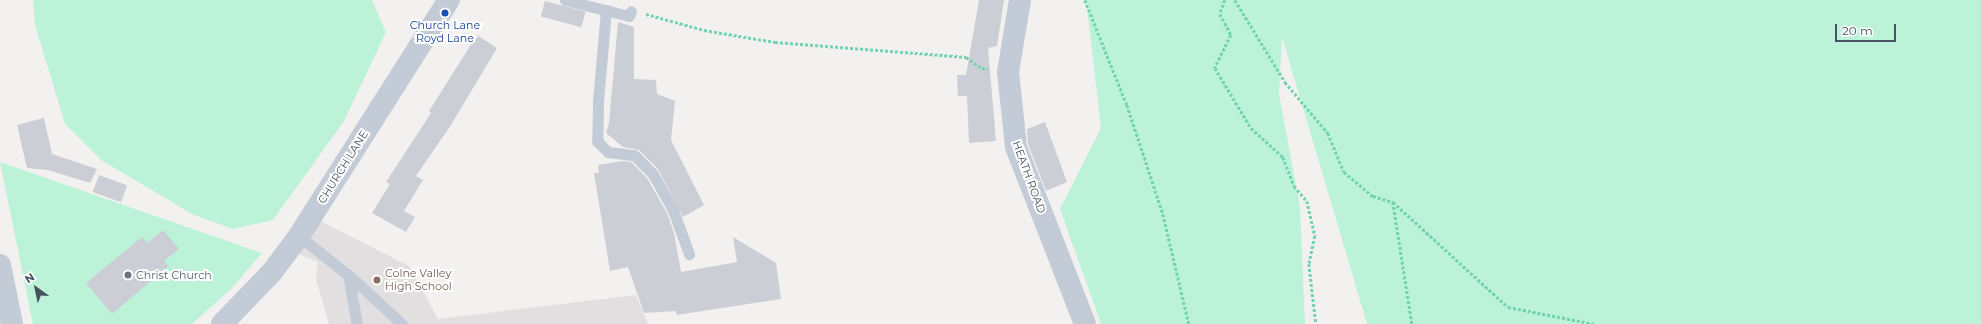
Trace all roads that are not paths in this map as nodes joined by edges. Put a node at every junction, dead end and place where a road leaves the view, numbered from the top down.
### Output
1 (449, 0) edge
2 (565, 0) edge
3 (1020, 0) edge
4 (606, 10) junction
5 (631, 11) road end
6 (299, 236) junction
7 (688, 254) dead end
8 (0, 265) edge
9 (348, 274) junction
10 (12, 324) edge
11 (222, 324) edge
12 (357, 324) edge
13 (402, 324) edge
14 (1085, 324) edge

1 - 6 street, CHURCH LANE
2 - 4 lane
3 - 14 street, HEATH ROAD
4 - 5 lane
4 - 7 lane
6 - 9 lane
6 - 11 street, CHURCH LANE
8 - 10 street
9 - 12 lane
9 - 13 lane

